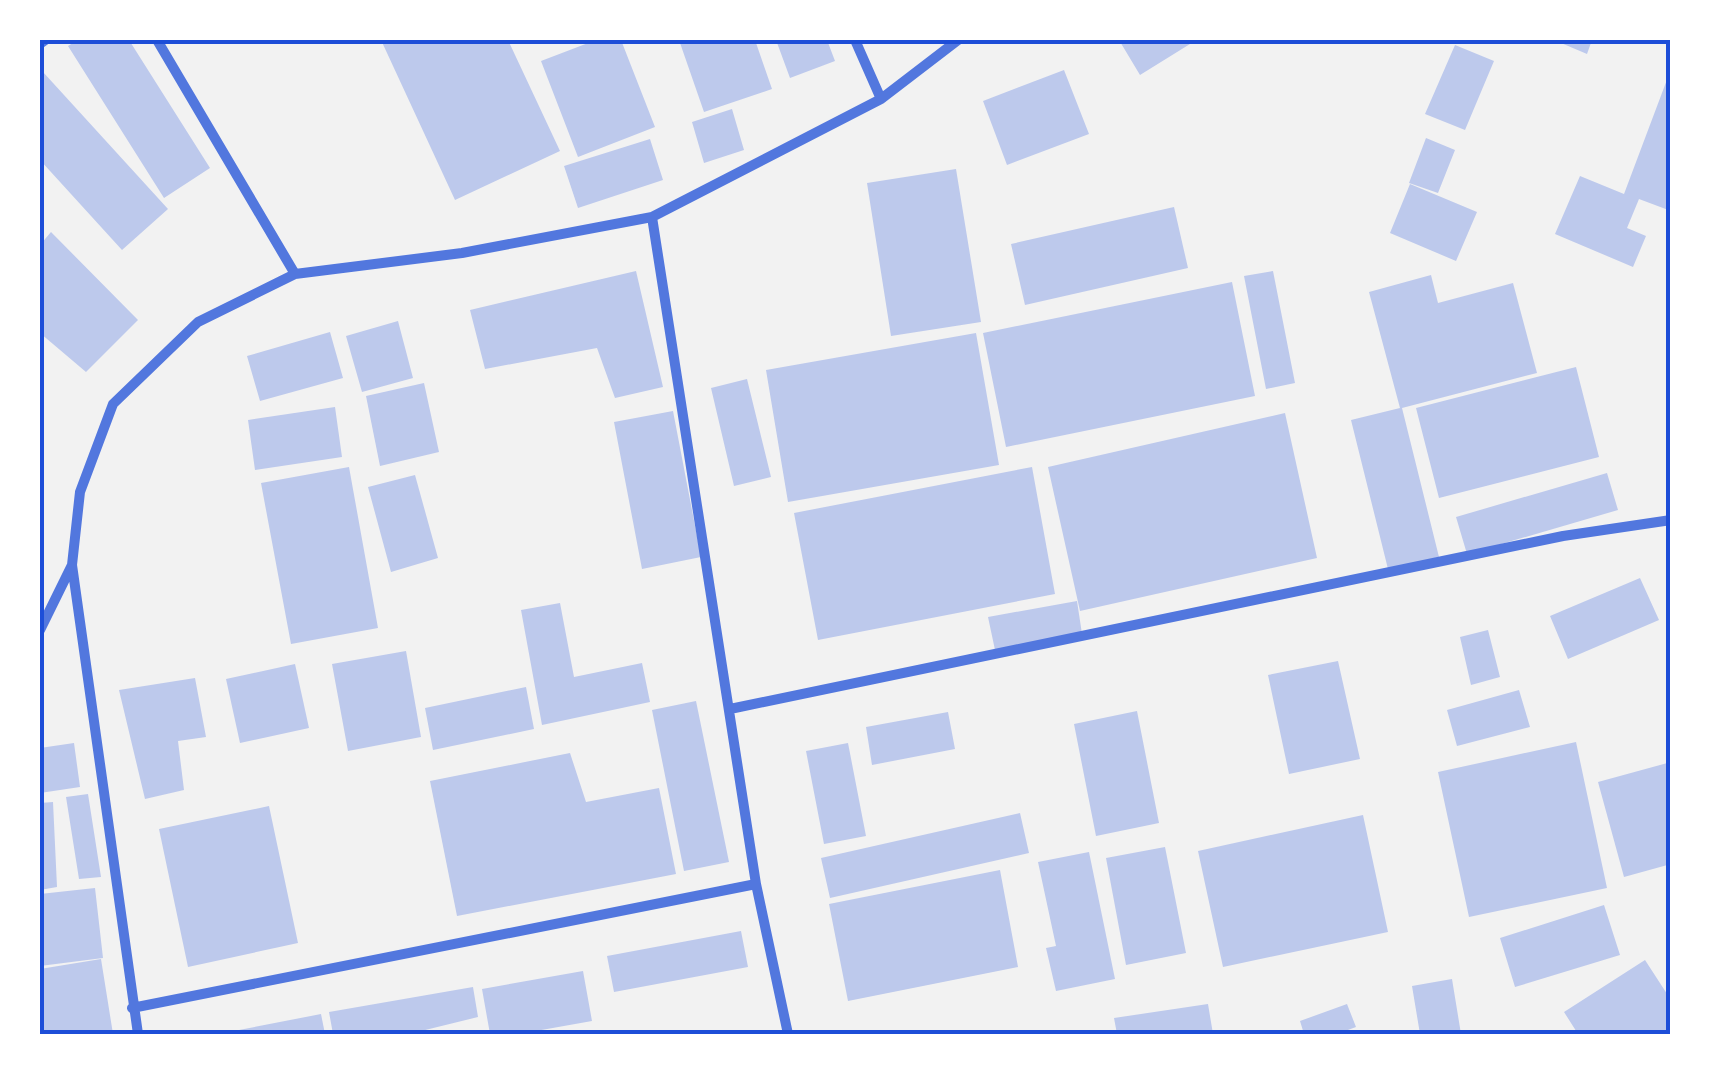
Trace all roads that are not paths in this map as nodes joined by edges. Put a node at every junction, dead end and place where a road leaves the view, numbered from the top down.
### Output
1 (47, 40) edge
2 (158, 40) edge
3 (855, 40) edge
4 (958, 40) edge
5 (40, 45) edge
6 (882, 99) junction
7 (652, 217) junction
8 (295, 274) junction
9 (1671, 520) edge
10 (72, 565) junction
11 (40, 630) edge
12 (730, 710) junction
13 (756, 884) junction
14 (132, 1008) junction
15 (138, 1034) edge
16 (788, 1034) edge

1 - 5 lane
2 - 8 street
3 - 6 street
4 - 6 street
6 - 7 street
7 - 8 street
7 - 12 street
8 - 10 street
9 - 12 street
10 - 11 street
10 - 14 street
12 - 13 street
13 - 14 street
13 - 16 street
14 - 15 street

